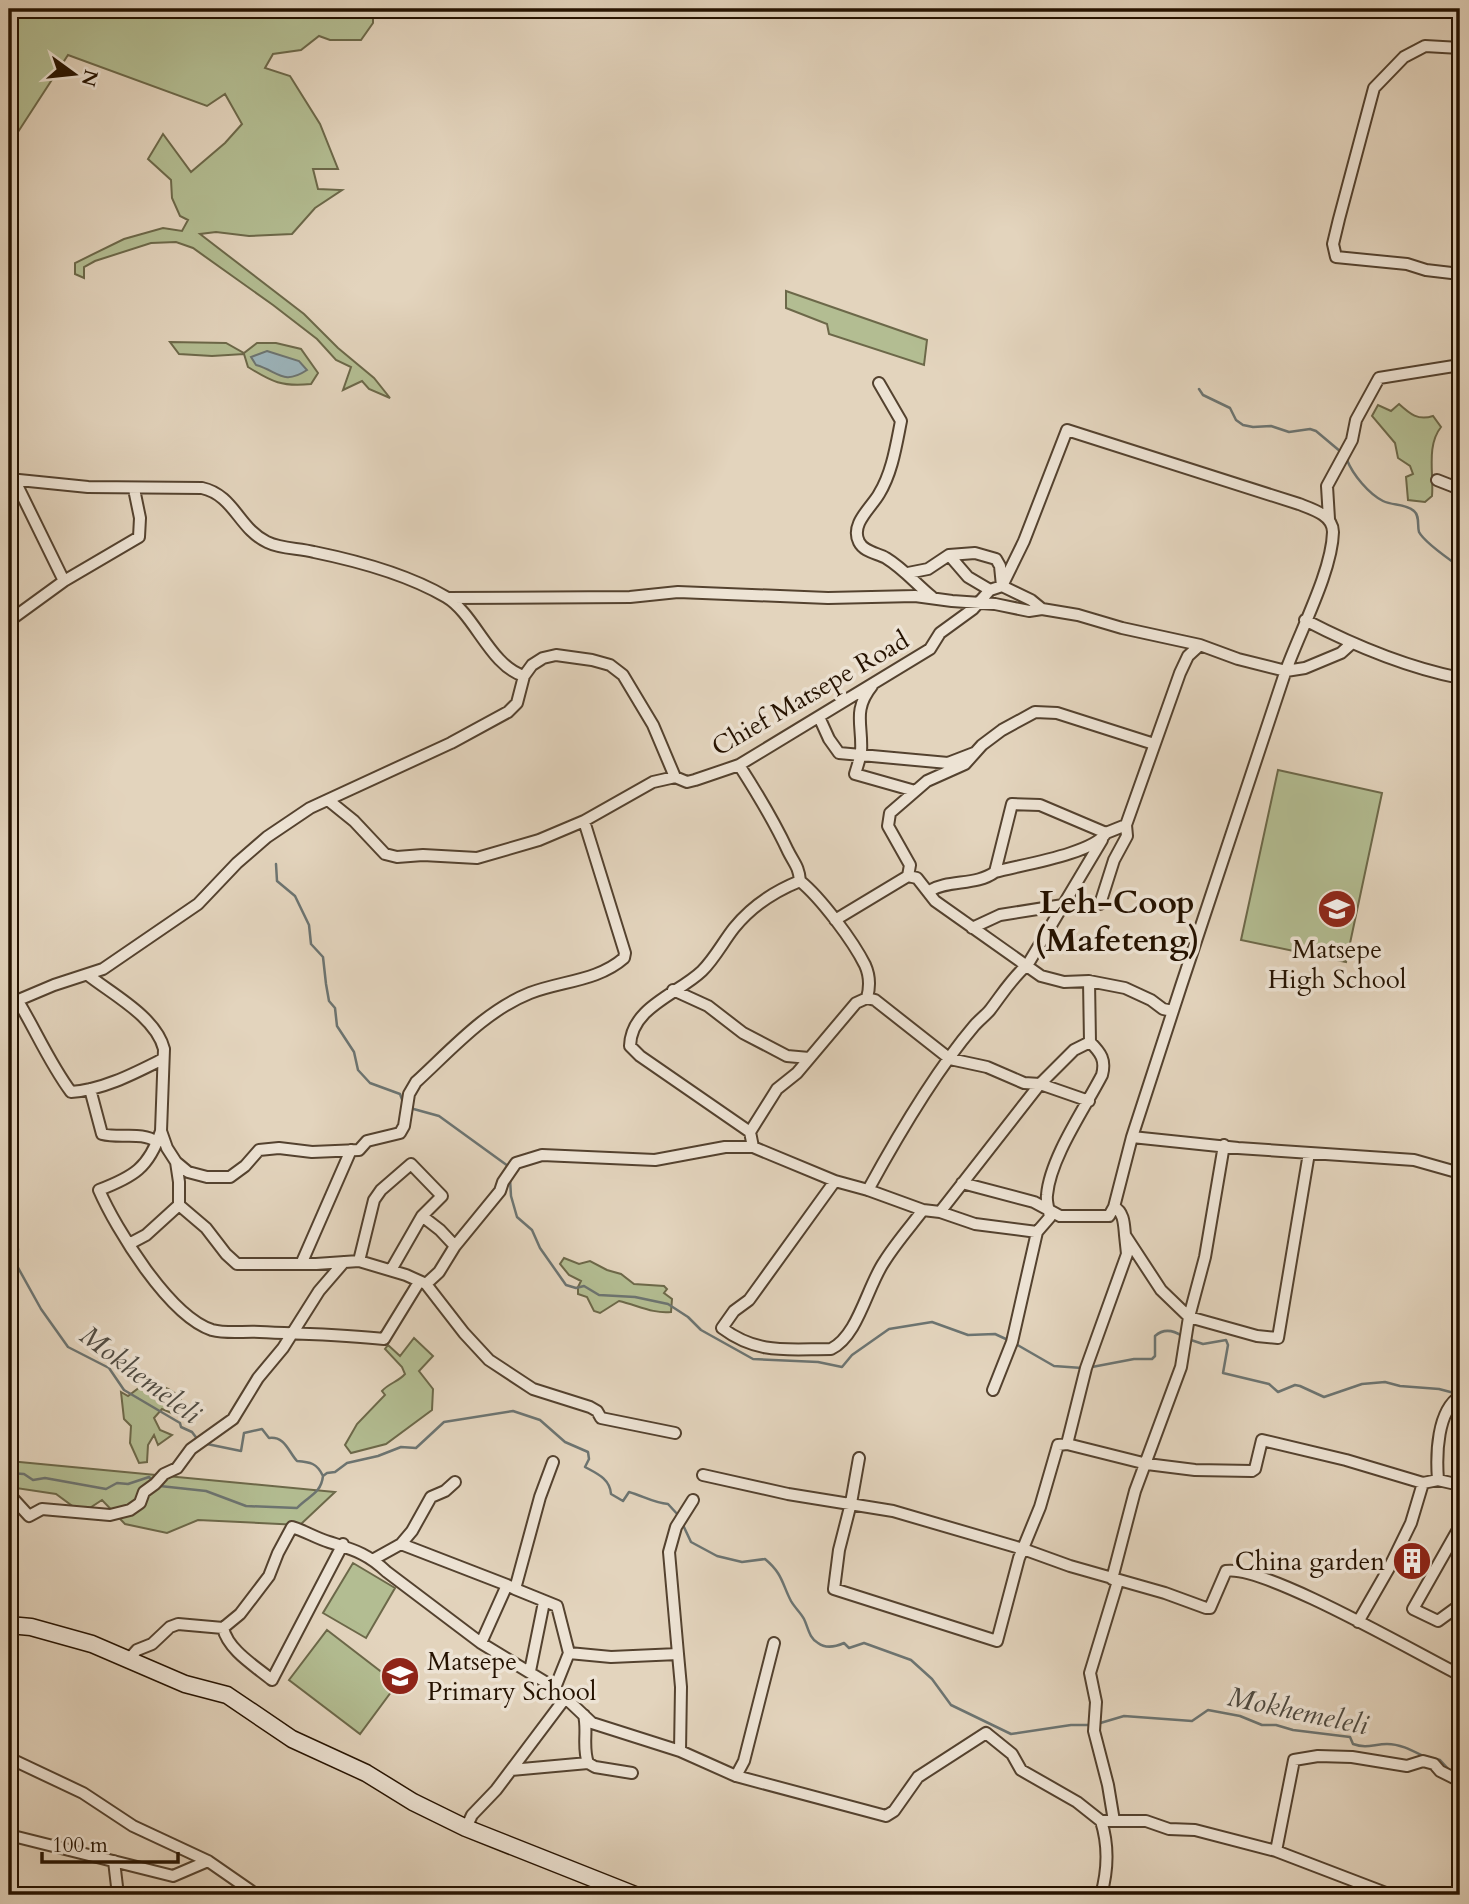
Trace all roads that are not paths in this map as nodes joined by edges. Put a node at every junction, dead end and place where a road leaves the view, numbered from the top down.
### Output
1 (1460, 48) edge
2 (1460, 274) edge
3 (1460, 365) edge
4 (879, 383) dead end
5 (12, 480) edge
6 (1437, 480) dead end
7 (134, 489) junction
8 (1460, 489) edge
9 (1329, 520) junction
10 (949, 555) junction
11 (908, 573) junction
12 (64, 581) junction
13 (1002, 586) junction
14 (990, 590) junction
15 (448, 598) junction
16 (934, 599) junction
17 (952, 601) junction
18 (977, 602) junction
19 (1042, 609) junction
20 (1305, 620) junction
21 (9, 621) edge
22 (948, 626) junction
23 (1350, 644) junction
24 (1200, 646) junction
25 (1286, 671) junction
26 (524, 676) junction
27 (1460, 678) edge
28 (876, 681) junction
29 (819, 717) junction
30 (1154, 744) junction
31 (976, 752) junction
32 (861, 754) junction
33 (739, 765) junction
34 (676, 777) junction
35 (915, 790) junction
36 (328, 800) junction
37 (583, 821) junction
38 (1126, 825) junction
39 (1104, 836) junction
40 (995, 872) junction
41 (908, 876) junction
42 (800, 881) junction
43 (929, 891) junction
44 (1063, 905) junction
45 (835, 920) junction
46 (972, 928) junction
47 (1028, 964) junction
48 (88, 975) junction
49 (1089, 981) junction
50 (673, 990) junction
51 (867, 998) junction
52 (13, 1002) edge
53 (1173, 1011) junction
54 (1090, 1042) junction
55 (809, 1058) junction
56 (163, 1059) junction
57 (950, 1059) junction
58 (1040, 1084) junction
59 (90, 1089) junction
60 (1088, 1101) junction
61 (750, 1132) junction
62 (1132, 1136) junction
63 (159, 1137) junction
64 (1223, 1145) junction
65 (753, 1147) junction
66 (351, 1150) junction
67 (1309, 1153) junction
68 (176, 1163) junction
69 (1460, 1172) edge
70 (835, 1181) junction
71 (962, 1183) junction
72 (868, 1190) junction
73 (179, 1205) junction
74 (1114, 1207) junction
75 (923, 1210) junction
76 (1049, 1210) junction
77 (940, 1212) junction
78 (422, 1216) junction
79 (1037, 1232) junction
80 (1125, 1235) junction
81 (129, 1244) junction
82 (455, 1247) junction
83 (359, 1261) junction
84 (302, 1262) junction
85 (344, 1262) junction
86 (391, 1270) junction
87 (423, 1283) junction
88 (1189, 1317) junction
89 (291, 1334) junction
90 (993, 1390) dead end
91 (1460, 1396) edge
92 (675, 1433) dead end
93 (1067, 1444) junction
94 (859, 1458) dead end
95 (553, 1462) dead end
96 (1147, 1464) junction
97 (703, 1475) dead end
98 (1438, 1479) junction
99 (455, 1482) dead end
100 (1423, 1483) junction
101 (1460, 1485) edge
102 (9, 1494) edge
103 (693, 1500) dead end
104 (851, 1503) junction
105 (1460, 1526) edge
106 (343, 1544) junction
107 (401, 1544) junction
108 (1023, 1549) junction
109 (390, 1551) junction
110 (374, 1559) junction
111 (387, 1572) junction
112 (1115, 1580) junction
113 (511, 1587) junction
114 (544, 1602) junction
115 (1460, 1605) edge
116 (1358, 1622) junction
117 (9, 1625) edge
118 (223, 1628) junction
119 (481, 1643) junction
120 (774, 1643) dead end
121 (569, 1653) junction
122 (678, 1654) junction
123 (129, 1660) junction
124 (530, 1671) junction
125 (1460, 1675) edge
126 (555, 1688) junction
127 (566, 1697) junction
128 (584, 1715) junction
129 (680, 1751) junction
130 (9, 1758) edge
131 (588, 1763) junction
132 (511, 1770) junction
133 (632, 1773) dead end
134 (736, 1776) junction
135 (1460, 1781) edge
136 (1101, 1821) junction
137 (1114, 1821) junction
138 (466, 1828) junction
139 (9, 1835) edge
140 (1276, 1851) junction
141 (114, 1861) junction
142 (208, 1861) junction
143 (118, 1895) edge
144 (257, 1895) edge
145 (635, 1895) edge
146 (1101, 1895) edge
147 (1391, 1895) edge

1 - 2 street
3 - 9 street
4 - 11 street
5 - 7 street
5 - 12 street
6 - 8 street
7 - 12 street
7 - 15 street
9 - 13 street
9 - 20 street
10 - 11 street
10 - 13 street
10 - 14 street
11 - 16 street
12 - 21 street
13 - 14 street
13 - 19 street
14 - 18 street, Chief Matsepe Road
15 - 16 street
15 - 26 street
16 - 17 street
17 - 18 street
17 - 22 street
18 - 19 street
18 - 22 street, Chief Matsepe Road
19 - 24 street
20 - 23 street
20 - 25 street
22 - 28 street, Chief Matsepe Road
23 - 25 street
23 - 27 street
24 - 25 street
24 - 30 street
25 - 53 street
26 - 34 street
26 - 36 street
28 - 29 street, Chief Matsepe Road
28 - 32 street
29 - 32 street
29 - 33 street, Chief Matsepe Road
30 - 31 street
30 - 38 street
31 - 32 street
31 - 35 street
32 - 35 street
33 - 34 street, Chief Matsepe Road
33 - 42 street
34 - 37 street, Chief Matsepe Road
35 - 41 street
36 - 37 street, Chief Matsepe Road
36 - 48 street
37 - 66 street
38 - 39 street
38 - 44 street
39 - 40 street
39 - 40 street
39 - 44 street
40 - 43 street
41 - 43 street
41 - 45 street
42 - 45 street
42 - 50 street
43 - 46 street
44 - 46 street
44 - 47 street
45 - 51 street
46 - 47 street
47 - 49 street
47 - 57 street
48 - 52 street
48 - 56 street
49 - 53 street
49 - 54 street
50 - 55 street
50 - 61 street
51 - 55 street
51 - 57 street
52 - 59 street
53 - 62 street
54 - 58 street
54 - 60 street
55 - 61 street
56 - 59 street
56 - 63 street
57 - 58 street
57 - 72 street
58 - 60 street
58 - 71 street
59 - 63 street
60 - 76 street
61 - 65 street
62 - 64 street
62 - 74 street
63 - 68 street
63 - 81 street
64 - 67 street
64 - 88 street
65 - 70 street
65 - 82 street
66 - 68 street
66 - 84 street
67 - 69 street
67 - 88 street
68 - 73 street
70 - 72 street
70 - 75 street
71 - 76 street
71 - 77 street
72 - 75 street
73 - 81 street
73 - 84 street
74 - 76 street
74 - 80 street
75 - 77 street
76 - 79 street
77 - 79 street
78 - 82 street
78 - 83 street
78 - 86 street
79 - 90 street
80 - 88 street
80 - 93 street
81 - 89 street
82 - 87 street
83 - 85 street
83 - 86 street
84 - 85 street
85 - 89 street
86 - 87 street
87 - 89 street
87 - 92 street
88 - 96 street
89 - 102 street
91 - 98 street
93 - 96 street
93 - 108 street
94 - 104 street
95 - 113 street
96 - 100 street
96 - 112 street
97 - 104 street
98 - 100 street
98 - 101 street
99 - 107 street
100 - 116 street
103 - 122 street
104 - 108 street
104 - 108 street
105 - 115 street
106 - 110 street
106 - 118 street
106 - 118 street
107 - 109 street
107 - 113 street
108 - 112 street
109 - 110 street
109 - 111 street
110 - 111 street
111 - 119 street
112 - 116 street
112 - 137 street
113 - 114 street
113 - 119 street
114 - 121 street
114 - 124 street
116 - 125 street
117 - 123 street
118 - 123 street
119 - 124 street
120 - 134 street
121 - 122 street
121 - 126 street
122 - 129 street
123 - 138 street
124 - 126 street
126 - 127 street
127 - 128 street
127 - 132 street
128 - 129 street
128 - 131 street
129 - 134 street
130 - 142 street
131 - 132 street
131 - 133 street
132 - 138 street
134 - 136 street
135 - 140 street
136 - 137 street
136 - 146 street
137 - 140 street
138 - 145 street
139 - 141 street
140 - 147 street
141 - 142 street
141 - 143 street
142 - 144 street

